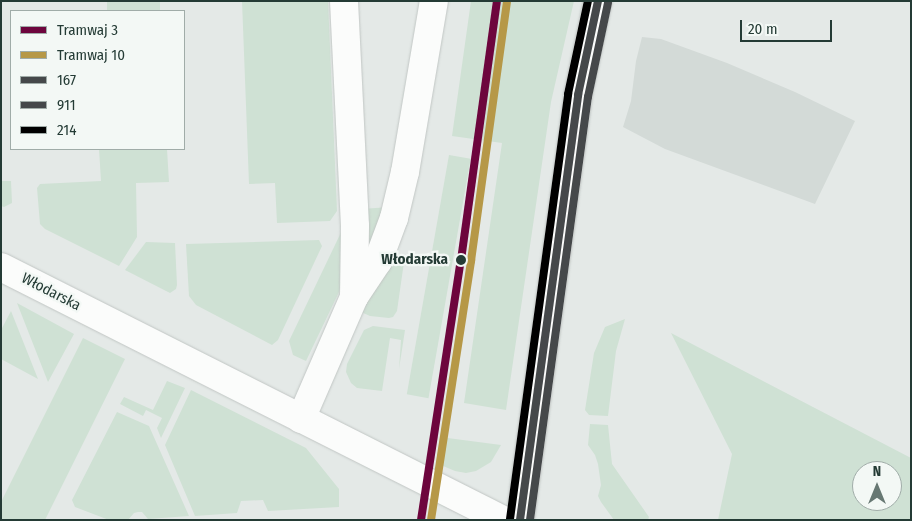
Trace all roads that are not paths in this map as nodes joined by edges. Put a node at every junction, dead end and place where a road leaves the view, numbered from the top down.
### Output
1 (344, 1) edge
2 (434, 1) edge
3 (598, 1) edge
4 (1, 267) edge
5 (354, 297) junction
6 (301, 419) junction
7 (503, 520) edge
8 (520, 520) edge

1 - 5 street
2 - 5 street
3 - 8 street
4 - 6 street, Włodarska
5 - 6 street
6 - 7 street, Włodarska

